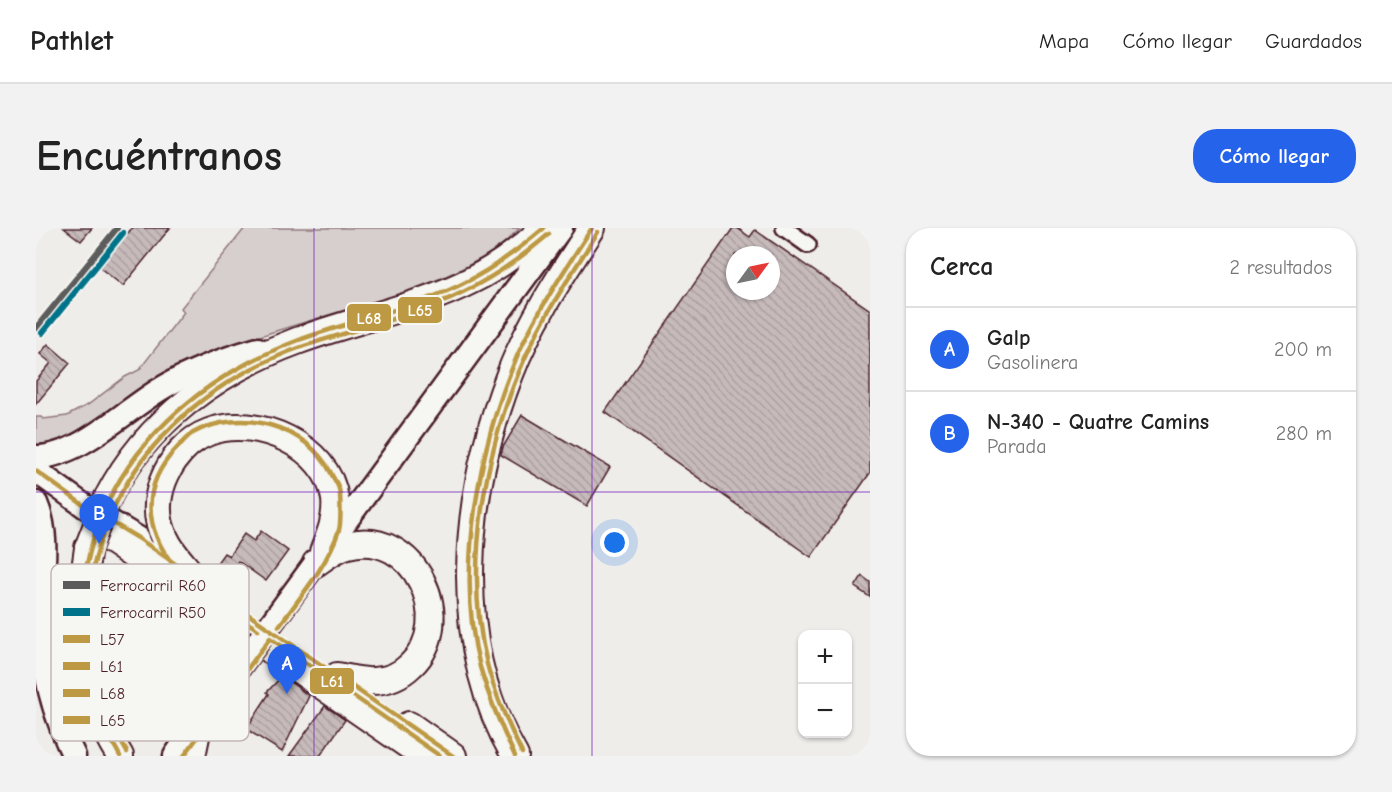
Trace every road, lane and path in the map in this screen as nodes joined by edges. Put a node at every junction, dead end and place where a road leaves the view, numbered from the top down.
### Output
1 (559, 228) edge
2 (592, 228) edge
3 (606, 228) edge
4 (784, 228) edge
5 (544, 239) edge
6 (808, 245) dead end
7 (568, 265) junction
8 (298, 341) junction
9 (36, 457) edge
10 (36, 471) edge
11 (36, 484) edge
12 (36, 503) edge
13 (138, 538) joint
14 (98, 543) junction
15 (319, 559) junction
16 (90, 564) edge
17 (130, 564) edge
18 (176, 564) edge
19 (184, 564) edge
20 (249, 615) edge
21 (249, 641) edge
22 (249, 654) edge
23 (337, 676) junction
24 (51, 694) edge
25 (383, 728) junction
26 (68, 741) edge
27 (113, 741) edge
28 (186, 741) edge
29 (195, 741) edge
30 (74, 756) edge
31 (120, 756) edge
32 (175, 756) edge
33 (192, 756) edge
34 (401, 756) edge
35 (424, 756) edge
36 (453, 756) edge
37 (515, 756) edge

1 - 5 main road
2 - 7 highway
3 - 7 street
4 - 6 street
5 - 8 highway
5 - 15 main road
7 - 37 highway
8 - 9 main road
8 - 14 highway, bridge
10 - 13 main road
11 - 14 main road
12 - 24 main road
13 - 18 highway
14 - 16 highway
14 - 17 highway
15 - 19 highway
15 - 22 main road, bridge
15 - 23 highway
20 - 23 highway
21 - 25 highway
23 - 36 highway
25 - 34 highway
25 - 35 highway
26 - 30 main road
27 - 31 highway
28 - 32 main road
29 - 33 highway

